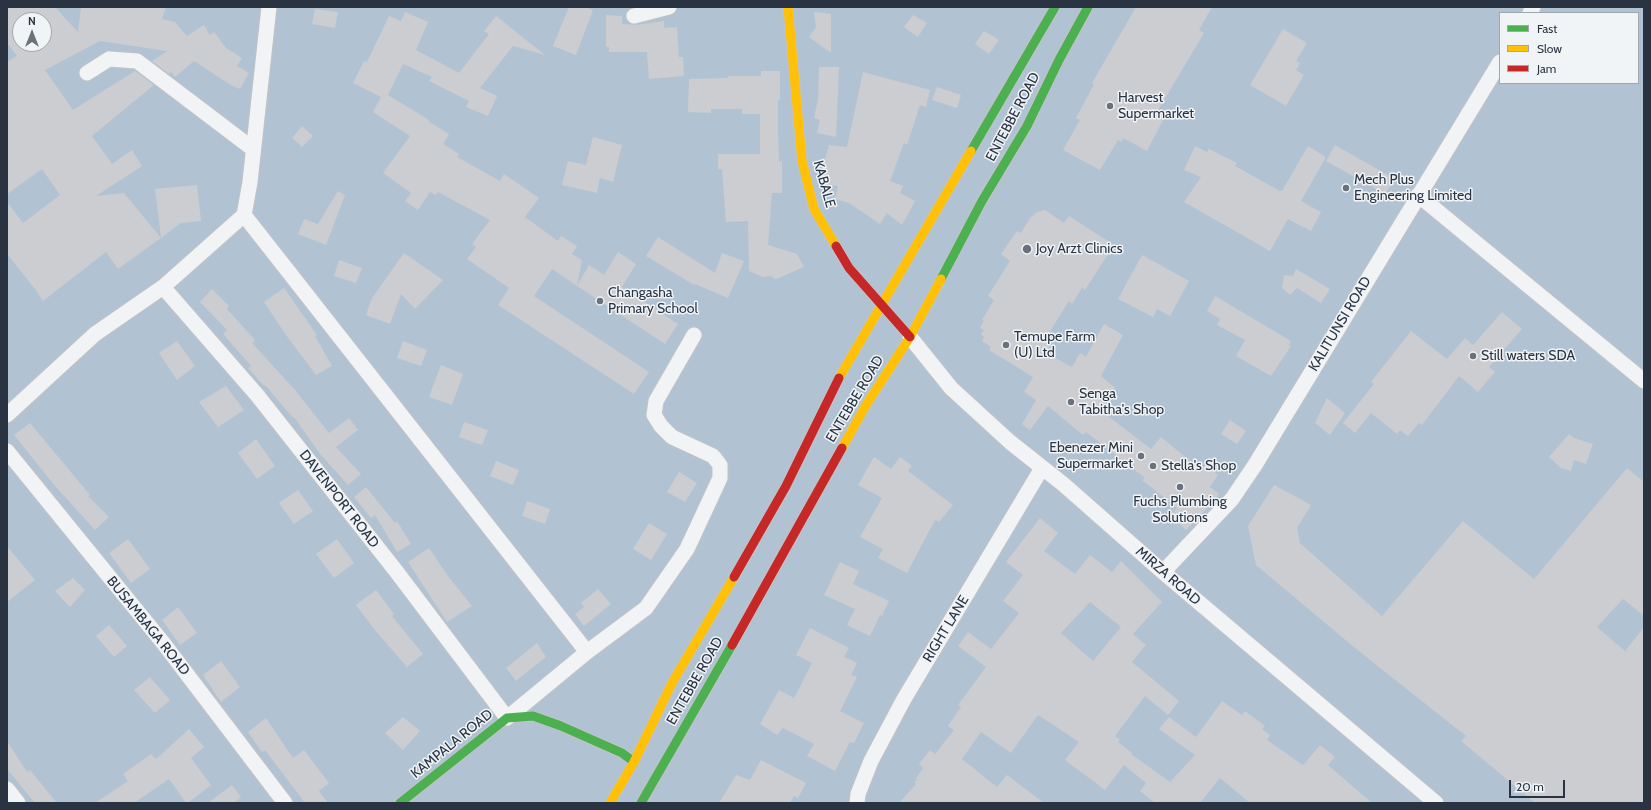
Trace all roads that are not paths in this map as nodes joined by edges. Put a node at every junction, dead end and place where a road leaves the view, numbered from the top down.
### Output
1 (668, 7) edge
2 (788, 7) edge
3 (1055, 7) edge
4 (1088, 7) edge
5 (270, 8) edge
6 (634, 16) dead end
7 (1499, 64) edge
8 (88, 73) dead end
9 (253, 149) junction
10 (1418, 195) junction
11 (244, 214) junction
12 (163, 287) junction
13 (882, 304) junction
14 (694, 335) dead end
15 (910, 338) junction
16 (1644, 381) edge
17 (7, 415) edge
18 (7, 451) edge
19 (1042, 468) junction
20 (1163, 572) junction
21 (587, 652) junction
22 (507, 718) junction
23 (634, 762) junction
24 (7, 789) edge
25 (858, 798) edge
26 (18, 803) edge
27 (285, 803) edge
28 (400, 803) edge
29 (610, 803) edge
30 (641, 803) edge
31 (1436, 803) edge

1 - 6 street
2 - 13 main road, KABALE
3 - 13 main road, ENTEBBE ROAD
4 - 15 main road, ENTEBBE ROAD
5 - 9 street
7 - 10 street, KALITUNSI ROAD
8 - 9 street
9 - 11 street
10 - 16 street
10 - 20 street, KALITUNSI ROAD
11 - 12 street
11 - 21 street
12 - 17 street
12 - 22 street, DAVENPORT ROAD
13 - 15 main road, KABALE
13 - 23 main road, ENTEBBE ROAD
14 - 21 street
15 - 19 street, MIRZA ROAD
15 - 30 main road, ENTEBBE ROAD
18 - 27 street, BUSAMBAGA ROAD
19 - 20 street, MIRZA ROAD
19 - 25 street, RIGHT LANE
20 - 31 street, MIRZA ROAD
21 - 22 street
22 - 23 main road, KAMPALA ROAD
22 - 28 main road, KAMPALA ROAD
23 - 29 main road, ENTEBBE ROAD
24 - 26 street

